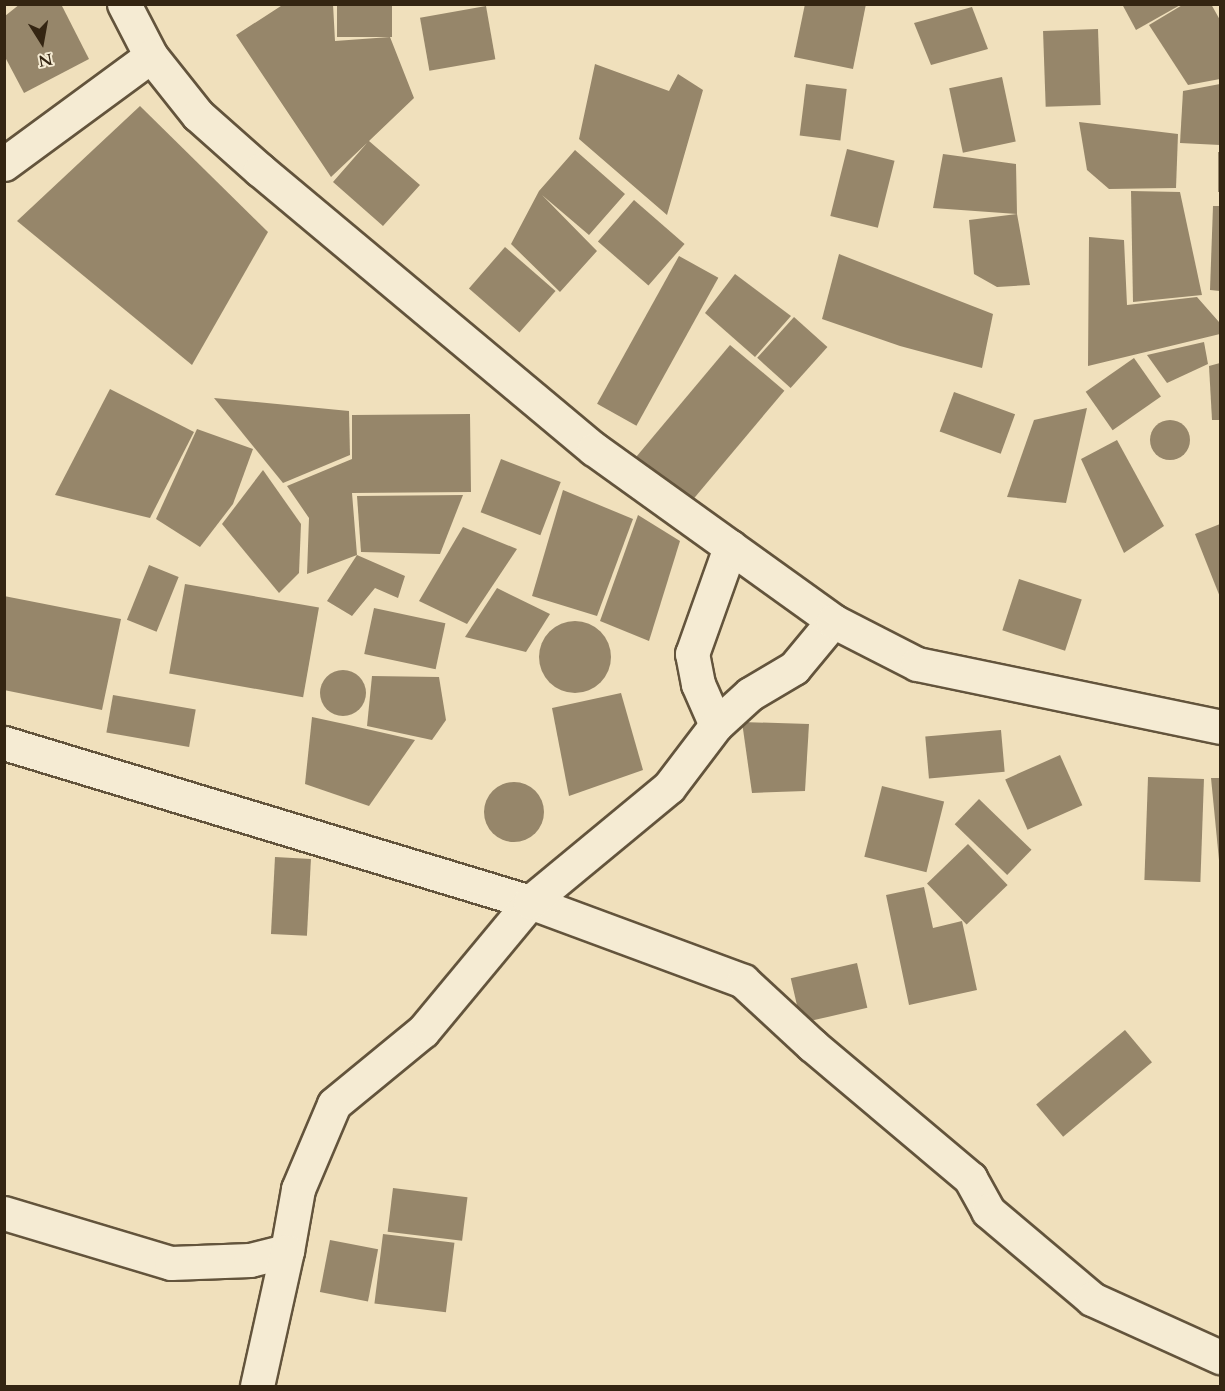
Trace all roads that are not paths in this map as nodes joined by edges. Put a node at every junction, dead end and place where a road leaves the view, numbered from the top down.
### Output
1 (124, 4) edge
2 (151, 56) junction
3 (4, 164) edge
4 (730, 547) junction
5 (833, 621) junction
6 (716, 725) junction
7 (1221, 727) edge
8 (4, 743) edge
9 (530, 902) junction
10 (4, 1213) edge
11 (287, 1251) junction
12 (1221, 1358) edge
13 (257, 1386) edge

1 - 2 street
2 - 3 street
2 - 4 street
4 - 5 street
4 - 6 street
5 - 6 street
5 - 7 street
6 - 9 street
8 - 9 street
9 - 11 street
9 - 12 street
10 - 11 street
11 - 13 street

